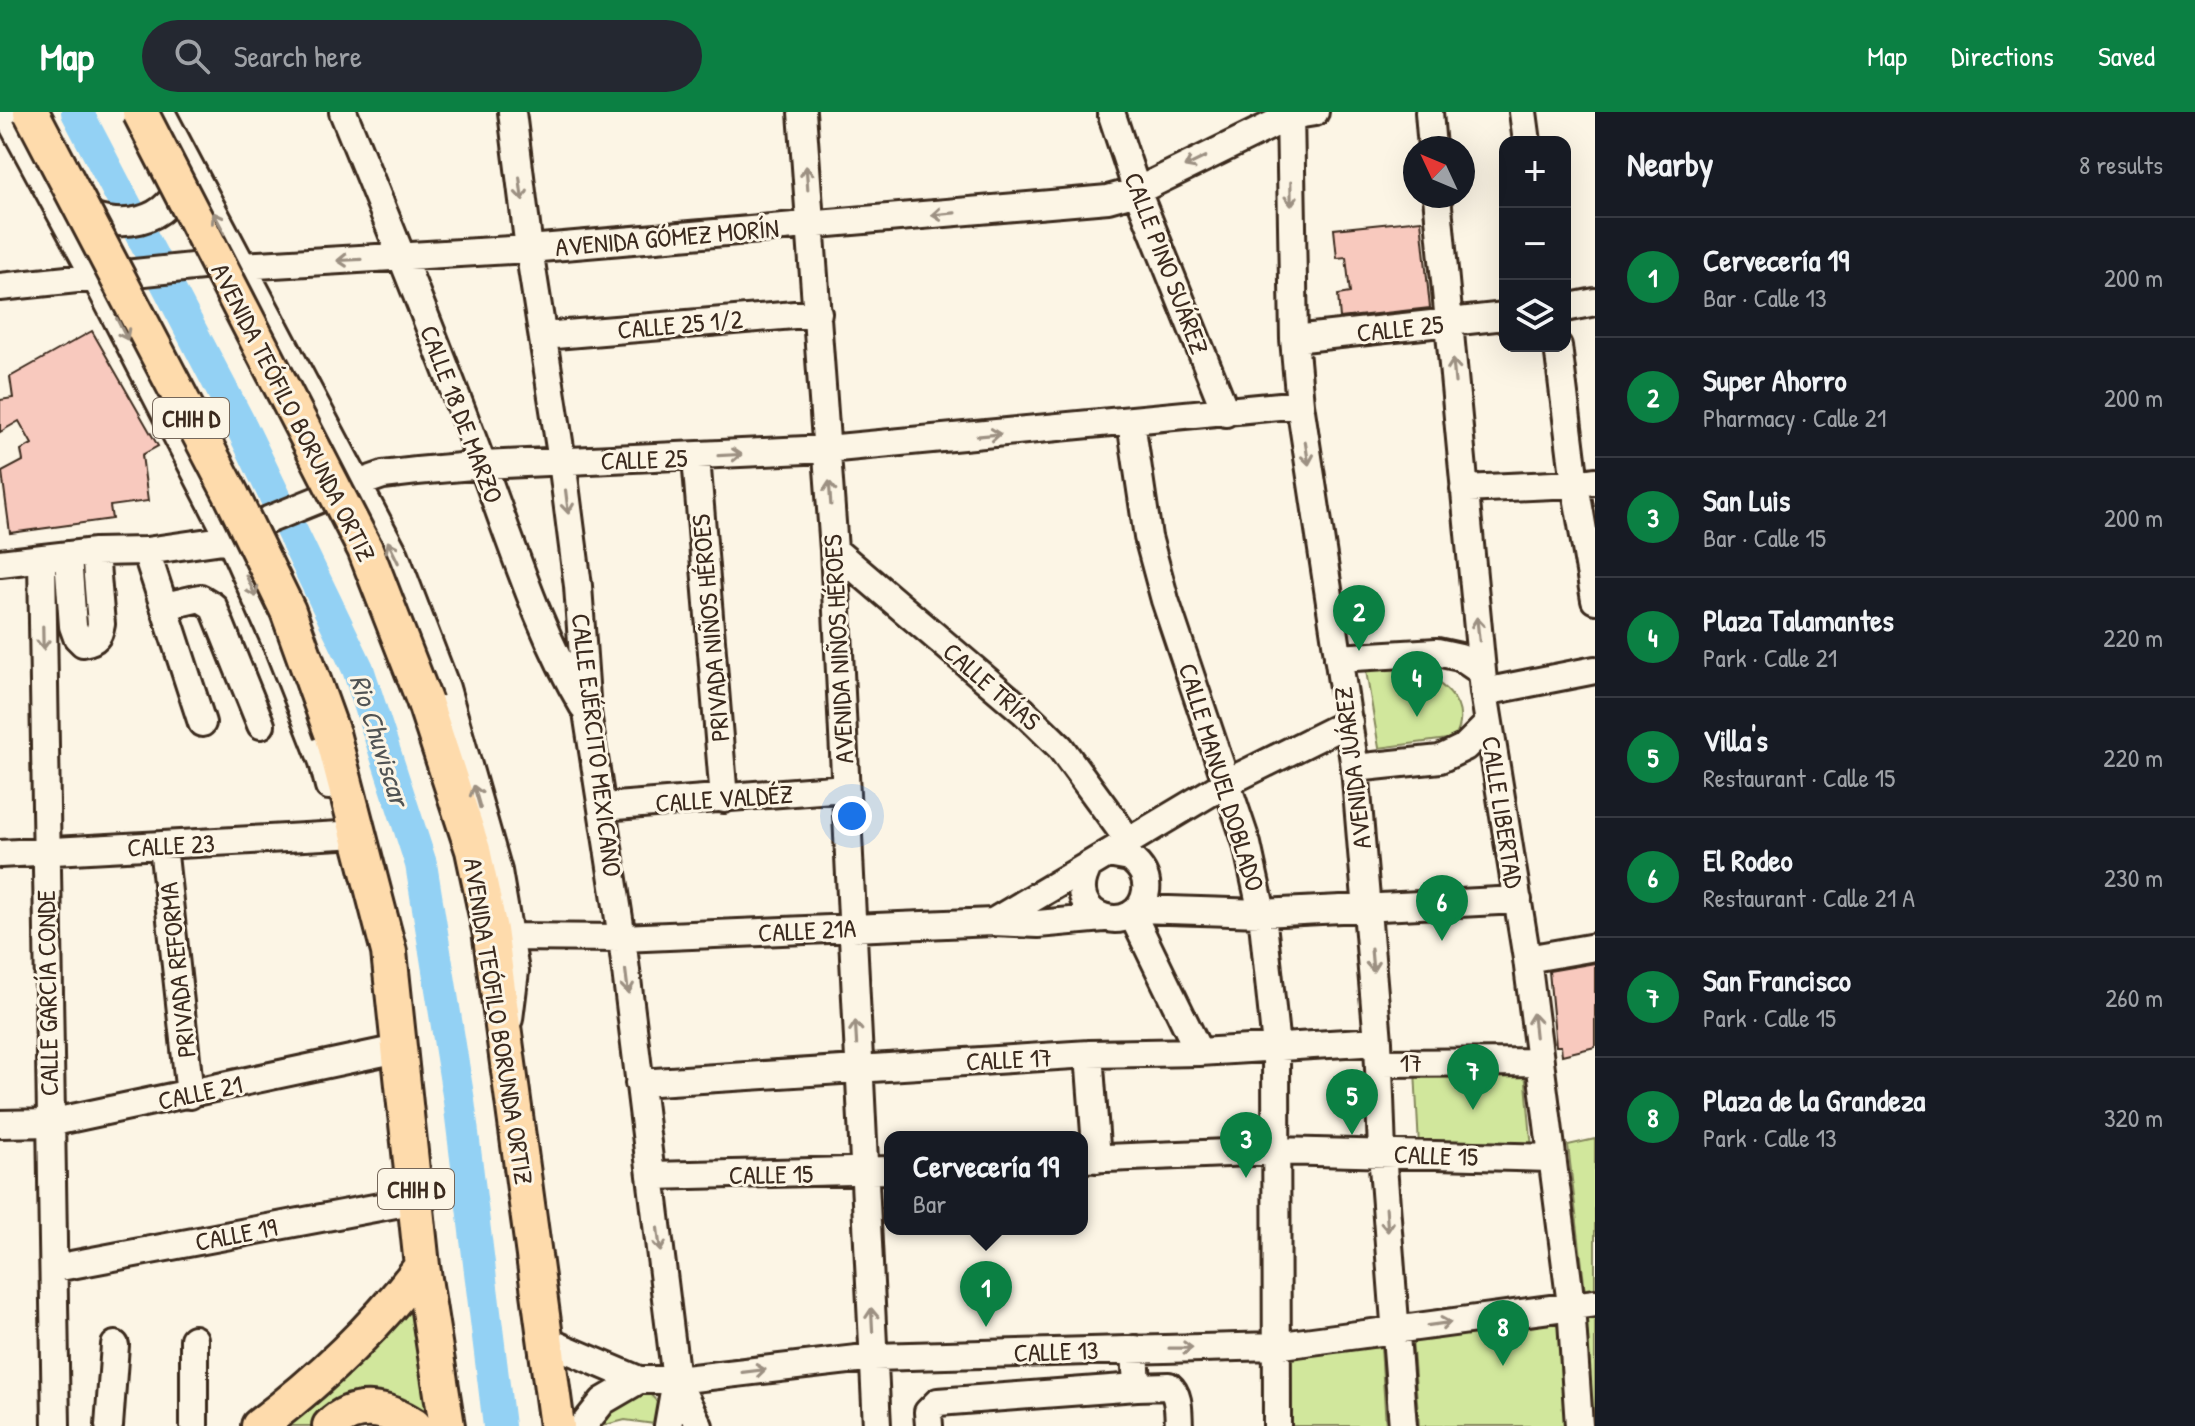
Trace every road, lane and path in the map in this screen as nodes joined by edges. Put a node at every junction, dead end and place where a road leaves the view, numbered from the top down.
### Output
1 (6, 112) edge
2 (31, 112) edge
3 (140, 112) edge
4 (161, 112) edge
5 (343, 112) edge
6 (512, 112) edge
7 (802, 112) edge
8 (1111, 112) edge
9 (1429, 112) edge
10 (1523, 112) edge
11 (1298, 113) edge
12 (1431, 136) edge
13 (1526, 136) edge
14 (187, 163) junction
15 (1137, 191) junction
16 (49, 193) junction
17 (1438, 208) edge
18 (810, 226) junction
19 (529, 249) junction
20 (402, 257) junction
21 (242, 266) junction
22 (95, 277) junction
23 (0, 287) edge
24 (1595, 302) edge
25 (1571, 307) edge
26 (818, 313) junction
27 (1499, 317) edge
28 (1450, 322) junction
29 (543, 336) junction
30 (1294, 339) junction
31 (1559, 352) edge
32 (1300, 404) junction
33 (1226, 413) junction
34 (1131, 422) junction
35 (827, 449) junction
36 (696, 457) junction
37 (562, 461) junction
38 (483, 465) junction
39 (1585, 482) edge
40 (357, 484) junction
41 (1464, 489) junction
42 (230, 539) junction
43 (834, 550) junction
44 (146, 551) junction
45 (95, 552) junction
46 (68, 557) junction
47 (42, 560) junction
48 (0, 563) edge
49 (1595, 600) edge
50 (165, 606) junction
51 (1338, 658) junction
52 (1595, 670) edge
53 (1483, 682) junction
54 (587, 712) junction
55 (1349, 722) junction
56 (202, 723) dead end
57 (1488, 724) junction
58 (261, 725) dead end
59 (1355, 768) junction
60 (1228, 782) junction
61 (845, 788) junction
62 (724, 799) junction
63 (603, 807) junction
64 (341, 835) junction
65 (163, 846) junction
66 (46, 852) junction
67 (1108, 853) junction
68 (0, 854) edge
69 (1518, 900) junction
70 (1368, 909) junction
71 (1135, 912) junction
72 (1262, 913) junction
73 (1104, 918) junction
74 (993, 922) junction
75 (851, 927) junction
76 (510, 937) junction
77 (622, 938) junction
78 (1595, 947) edge
79 (1527, 959) junction
80 (393, 1006) junction
81 (504, 1023) junction
82 (1276, 1047) junction
83 (398, 1049) junction
84 (1199, 1052) junction
85 (1379, 1052) junction
86 (1089, 1054) junction
87 (1538, 1062) junction
88 (858, 1068) junction
89 (639, 1083) junction
90 (190, 1095) junction
91 (49, 1123) junction
92 (0, 1124) edge
93 (1276, 1151) junction
94 (1382, 1153) junction
95 (1551, 1158) junction
96 (1090, 1159) edge
97 (878, 1171) edge
98 (651, 1176) junction
99 (417, 1200) junction
100 (422, 1266) junction
101 (55, 1268) junction
102 (1583, 1304) edge
103 (1394, 1331) junction
104 (194, 1339) dead end
105 (547, 1341) junction
106 (115, 1345) dead end
107 (1275, 1346) junction
108 (1135, 1349) junction
109 (874, 1357) junction
110 (639, 1380) junction
111 (676, 1380) junction
112 (1137, 1387) junction
113 (56, 1426) edge
114 (109, 1426) edge
115 (194, 1426) edge
116 (259, 1426) edge
117 (330, 1426) edge
118 (414, 1426) edge
119 (447, 1426) edge
120 (557, 1426) edge
121 (583, 1426) edge
122 (668, 1426) edge
123 (699, 1426) edge
124 (877, 1426) edge
125 (929, 1426) edge
126 (1179, 1426) edge
127 (1277, 1426) edge
128 (1403, 1426) edge
129 (1579, 1426) edge

1 - 16 street
2 - 80 main road, CHIH D, bridge
3 - 81 main road, AVENIDA TEÓFILO BORUNDA ORTIZ, bridge
4 - 14 street
5 - 20 street, CALLE 18 DE MARZO
6 -> 19 street, CALLE EJÉRCITO MEXICANO
18 -> 7 street, AVENIDA NIÑOS HÉROES
8 - 15 street, CALLE PINO SUÁREZ
9 - 12 street
10 - 13 street
11 -> 15 street, AVENIDA GÓMEZ MORÍN
11 -> 30 street, AVENIDA JUÁREZ
14 - 16 street
21 -> 14 street
15 -> 18 street, AVENIDA GÓMEZ MORÍN
15 - 33 street, CALLE PINO SUÁREZ
16 - 22 street
17 - 28 street, CALLE LIBERTAD
18 - 19 street, AVENIDA GÓMEZ MORÍN
18 - 26 street, AVENIDA NIÑOS HÉROES
19 - 20 street, AVENIDA GÓMEZ MORÍN
19 - 29 street, CALLE EJÉRCITO MEXICANO
20 -> 21 street, AVENIDA GÓMEZ MORÍN
20 - 38 street, CALLE 18 DE MARZO
21 - 22 street, AVENIDA GÓMEZ MORÍN
21 - 40 street
22 - 23 street, AVENIDA GÓMEZ MORÍN
22 -> 42 street
24 - 25 street
26 - 29 street, CALLE 25 1/2
26 - 35 street, AVENIDA NIÑOS HÉROES
27 - 28 street, CALLE 25
28 - 30 street, CALLE 25
41 -> 28 street, CALLE LIBERTAD
29 - 37 street, CALLE EJÉRCITO MEXICANO
30 - 32 street, AVENIDA JUÁREZ
31 - 39 street
32 - 33 street, CALLE 25
32 -> 51 street, AVENIDA JUÁREZ
33 - 34 street, CALLE 25
35 -> 34 street, CALLE 25
34 - 60 street, CALLE MANUEL DOBLADO
36 -> 35 street, CALLE 25
43 -> 35 street, AVENIDA NIÑOS HÉROES
36 - 37 street, CALLE 25
36 - 62 street, PRIVADA NIÑOS HÉROES
37 - 38 street, CALLE 25
37 -> 54 street, CALLE EJÉRCITO MEXICANO
38 - 40 street, CALLE 25
38 - 54 street, CALLE 18 DE MARZO
39 - 41 street
39 - 49 street
40 - 42 street, CALLE 25
76 -> 40 street
53 -> 41 street, CALLE LIBERTAD
42 - 44 street, CALLE 25
42 -> 64 street
43 - 61 street, AVENIDA NIÑOS HÉROES
43 - 67 street, CALLE TRÍAS
44 - 45 street, CALLE 25
44 - 50 street
45 - 46 street, CALLE 25
45 - 46 street
46 - 47 street, CALLE 25
47 - 48 street, CALLE 25
47 -> 66 street, CALLE GARCÍA CONDE
50 - 56 street
50 - 58 street
51 - 53 street
51 - 55 street, AVENIDA JUÁREZ
52 - 53 street
53 - 57 street, CALLE LIBERTAD
54 - 63 street, CALLE EJÉRCITO MEXICANO
55 - 59 street, AVENIDA JUÁREZ
55 - 60 street
57 - 59 street
57 - 69 street, CALLE LIBERTAD
59 - 70 street, AVENIDA JUÁREZ
60 - 67 street
60 - 72 street, CALLE MANUEL DOBLADO
61 - 62 street, CALLE VALDÉZ
61 - 75 street, AVENIDA NIÑOS HÉROES
62 - 63 street, CALLE VALDÉZ
63 - 77 street, CALLE EJÉRCITO MEXICANO
64 - 65 street, CALLE 23
64 - 80 street
65 - 66 street, CALLE 23
65 - 90 street, PRIVADA REFORMA
66 - 68 street, CALLE 23
66 - 91 street, CALLE GARCÍA CONDE
67 - 71 street
67 - 73 street
67 - 74 street
69 - 70 street
69 - 79 street, CALLE LIBERTAD
70 - 72 street
70 -> 85 street, AVENIDA JUÁREZ
71 - 72 street
71 - 73 street
71 - 84 street
72 - 82 street, CALLE MANUEL DOBLADO
73 - 74 street, CALLE 21A
74 - 75 street, CALLE 21A
75 - 77 street, CALLE 21A
88 -> 75 street, AVENIDA NIÑOS HÉROES
76 - 77 street, CALLE 21A
76 - 81 street
77 -> 89 street, CALLE EJÉRCITO MEXICANO
78 - 79 street
87 -> 79 street, CALLE LIBERTAD
80 - 83 main road, CHIH D
81 - 105 main road, AVENIDA TEÓFILO BORUNDA ORTIZ
82 - 84 street, CALLE 17
82 - 85 street, CALLE 17
82 - 93 street, CALLE MANUEL DOBLADO
83 - 90 street, CALLE 21
83 - 99 main road, CHIH D
84 - 86 street, CALLE 17
85 - 87 street, 17
85 - 94 street, AVENIDA JUÁREZ
86 - 88 street, CALLE 17
86 - 96 street
87 - 95 street, CALLE LIBERTAD
88 - 89 street, CALLE 17
88 - 97 street, AVENIDA NIÑOS HÉROES
89 - 98 street, CALLE EJÉRCITO MEXICANO
90 - 91 street, CALLE 21
91 - 92 street, CALLE 21
91 - 101 street, CALLE GARCÍA CONDE
93 - 94 street, CALLE 15
93 - 96 street, CALLE 15
93 - 107 street, CALLE MANUEL DOBLADO
94 - 95 street, CALLE 15
94 -> 103 street, AVENIDA JUÁREZ
95 - 102 street, CALLE LIBERTAD
97 - 98 street, CALLE 15
109 -> 97 street, AVENIDA NIÑOS HÉROES
98 -> 111 street, CALLE EJÉRCITO MEXICANO
99 - 100 main road, CHIH D
99 - 101 street, CALLE 19
100 - 116 main road
100 - 119 main road, CHIH D
101 - 113 street, CALLE GARCÍA CONDE
103 -> 102 street, CALLE 13
102 - 129 street, CALLE LIBERTAD
103 - 107 street, CALLE 13
103 - 128 street, AVENIDA JUÁREZ
104 - 115 street
105 - 110 street, CALLE 13
105 - 120 main road, AVENIDA TEÓFILO BORUNDA ORTIZ
106 - 114 street
108 -> 107 street, CALLE 13
107 - 127 street, CALLE MANUEL DOBLADO
108 - 109 street, CALLE 13
108 - 112 street
111 -> 109 street, CALLE 13
109 - 124 street, AVENIDA NIÑOS HÉROES
110 - 111 street, CALLE 13
110 - 121 street
111 - 122 street
111 - 123 street
112 - 125 street
112 - 126 street
117 - 118 main road

